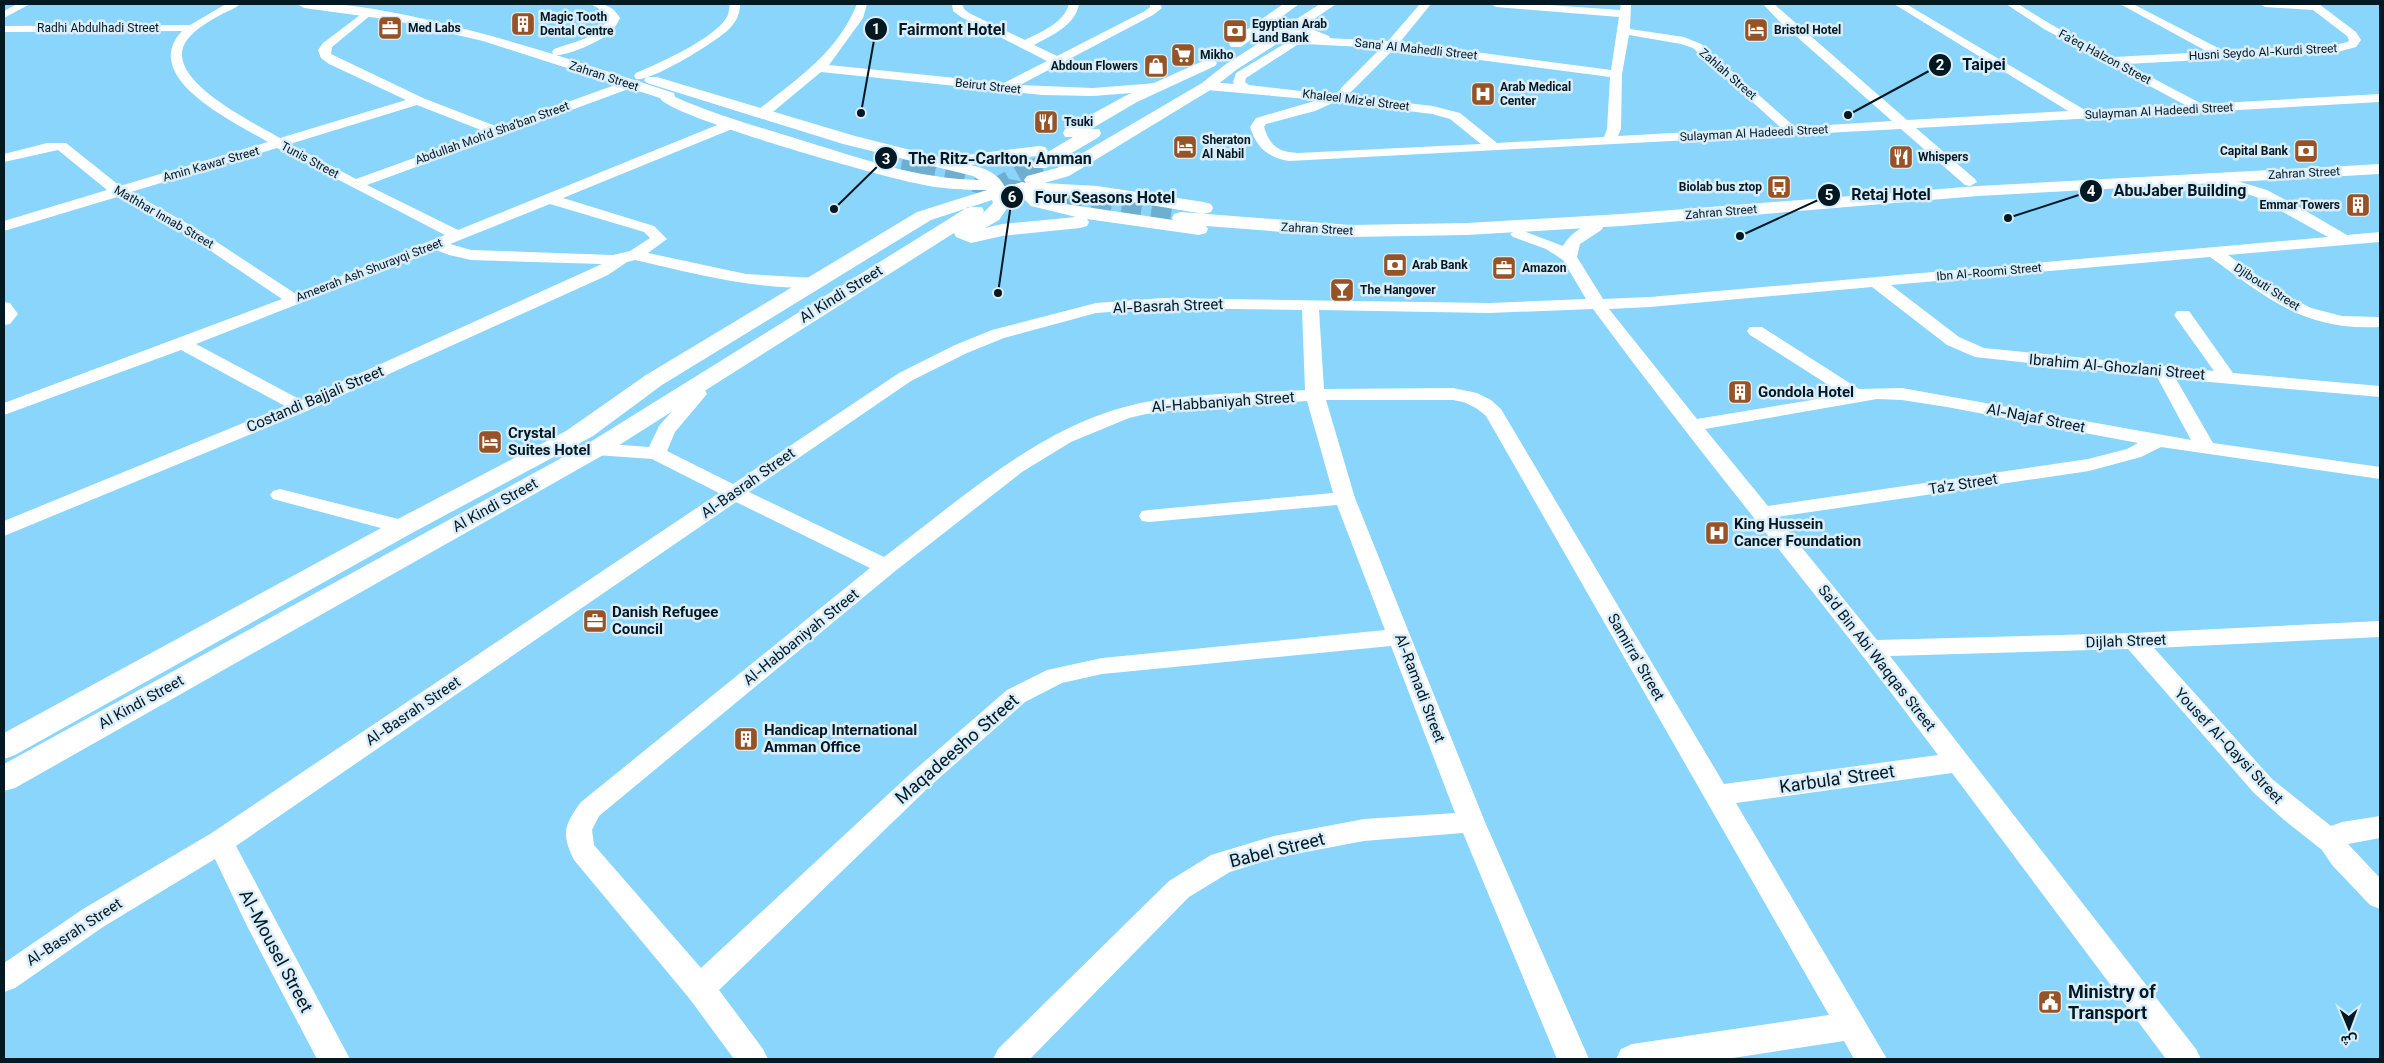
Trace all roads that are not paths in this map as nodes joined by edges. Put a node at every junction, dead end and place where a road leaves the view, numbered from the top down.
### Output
1 (26, 4) edge
2 (235, 4) edge
3 (304, 4) edge
4 (349, 4) edge
5 (596, 4) edge
6 (735, 4) edge
7 (862, 4) edge
8 (957, 4) edge
9 (1074, 4) edge
10 (1155, 4) edge
11 (1290, 4) edge
12 (1329, 4) edge
13 (1426, 4) edge
14 (1496, 4) edge
15 (1556, 4) edge
16 (1768, 4) edge
17 (1899, 4) edge
18 (2011, 4) edge
19 (2125, 4) edge
20 (2265, 4) edge
21 (2314, 5) edge
22 (1625, 9) edge
23 (1574, 10) junction
24 (368, 12) junction
25 (4, 15) edge
26 (1292, 27) junction
27 (192, 28) junction
28 (4, 29) edge
29 (1624, 31) junction
30 (1324, 40) junction
31 (1025, 45) junction
32 (1391, 45) junction
33 (558, 52) junction
34 (2222, 55) junction
35 (1222, 59) junction
36 (1057, 61) junction
37 (2111, 61) junction
38 (818, 69) junction
39 (1616, 74) junction
40 (642, 82) junction
41 (935, 82) junction
42 (1207, 86) junction
43 (1156, 87) junction
44 (1004, 88) junction
45 (1244, 88) junction
46 (1346, 90) dead end
47 (1040, 92) junction
48 (1283, 92) junction
49 (1333, 98) junction
50 (1131, 99) junction
51 (2379, 99) edge
52 (418, 101) junction
53 (2200, 108) junction
54 (762, 112) junction
55 (1297, 112) junction
56 (2082, 115) junction
57 (732, 124) junction
58 (1903, 125) junction
59 (496, 131) junction
60 (1792, 131) junction
61 (1612, 135) junction
62 (279, 144) junction
63 (1493, 147) junction
64 (1096, 151) junction
65 (4, 158) edge
66 (2380, 160) edge
67 (1044, 161) junction
68 (945, 162) junction
69 (904, 164) tunnel mouth
70 (872, 168) junction
71 (2380, 169) edge
72 (2268, 175) junction
73 (2205, 178) junction
74 (1970, 182) junction
75 (355, 184) junction
76 (1021, 186) junction
77 (997, 189) junction
78 (118, 192) junction
79 (2274, 198) junction
80 (1144, 199) junction
81 (544, 201) junction
82 (1183, 215) tunnel mouth
83 (1616, 216) junction
84 (1144, 222) junction
85 (4, 226) edge
86 (1595, 228) junction
87 (1518, 234) junction
88 (458, 236) junction
89 (2380, 237) edge
90 (887, 239) junction
91 (2344, 240) junction
92 (436, 244) junction
93 (941, 245) junction
94 (2215, 253) junction
95 (628, 257) junction
96 (1569, 257) junction
97 (1876, 282) junction
98 (815, 283) junction
99 (294, 300) junction
100 (1598, 305) junction
101 (1310, 306) junction
102 (4, 307) edge
103 (2183, 315) dead end
104 (4, 320) edge
105 (2380, 322) edge
106 (1756, 331) dead end
107 (183, 344) junction
108 (2163, 372) junction
109 (2228, 377) junction
110 (2378, 392) edge
111 (698, 394) junction
112 (1315, 395) junction
113 (1856, 395) junction
114 (300, 407) junction
115 (4, 409) edge
116 (1693, 425) junction
117 (571, 439) junction
118 (2158, 441) junction
119 (2205, 447) junction
120 (596, 449) junction
121 (656, 453) junction
122 (2380, 473) edge
123 (734, 493) junction
124 (280, 495) dead end
125 (1344, 498) junction
126 (1763, 513) junction
127 (1149, 516) dead end
128 (403, 527) junction
129 (4, 529) edge
130 (886, 567) junction
131 (2380, 629) edge
132 (1401, 637) junction
133 (2134, 641) junction
134 (1871, 648) junction
135 (4, 747) edge
136 (1956, 762) junction
137 (4, 779) edge
138 (1717, 795) junction
139 (1472, 822) junction
140 (2380, 828) edge
141 (220, 842) junction
142 (2332, 842) junction
143 (2380, 897) edge
144 (4, 979) edge
145 (700, 988) junction
146 (1851, 1026) junction
147 (334, 1059) edge
148 (752, 1059) edge
149 (1009, 1059) edge
150 (1573, 1059) edge
151 (1632, 1059) edge
152 (1871, 1059) edge
153 (2185, 1059) edge

1 - 25 street
2 - 27 street, Tunis Street
3 - 24 main road, Zahran Street
4 - 33 main road, Zahran Street
5 - 33 street
6 - 40 street, Abdullah Moh’d Sha’ban Street
7 - 38 street
8 - 31 street
9 - 31 street
10 - 36 street
11 - 35 main road
12 - 26 main road
13 - 32 street
14 - 23 street
15 - 23 street
16 - 58 street
17 - 56 street
18 - 37 street, Fa'eq Halzon Street
19 - 34 street
20 - 21 street
21 - 34 street, Husni Seydo Al-Kurdi Street
22 - 23 street
22 - 29 street
24 - 40 main road, Zahran Street
24 - 52 street
26 - 30 main road
26 - 35 main road
27 - 28 street, Radhi Abdulhadi Street
27 - 62 street, Tunis Street
29 - 39 street
29 - 60 street, Zahlah Street
30 - 32 street, Sana' Al Mahedli Street
30 - 45 street, Sana' Al Mahedli Street
31 - 36 street
32 - 39 street, Sana' Al Mahedli Street
32 - 46 street
33 - 40 main road, Zahran Street
34 - 37 street, Husni Seydo Al-Kurdi Street
35 - 42 main road
35 - 43 main road
35 - 67 main road
36 - 44 street
37 - 53 street, Fa'eq Halzon Street
38 - 41 street, Beirut Street
38 - 54 street
39 - 61 street
40 - 54 main road
40 - 57 main road
40 - 59 street, Abdullah Moh’d Sha’ban Street
40 - 69 main road, Zahran Street
41 - 44 street, Beirut Street
41 - 47 street, Beirut Street
42 - 45 street, Khaleel Miz'el Street
42 - 64 main road
43 - 47 street, Beirut Street
43 - 50 main road
44 - 47 street, Beirut Street
45 - 48 street, Khaleel Miz'el Street
47 - 50 street, Beirut Street
48 - 49 street, Khaleel Miz'el Street
48 - 55 street
49 - 55 street
49 - 63 street, Khaleel Miz'el Street
50 - 67 main road
51 - 53 street, Sulayman Al Hadeedi Street
52 - 59 street
52 - 62 street, Amin Kawar Street
53 - 56 street, Sulayman Al Hadeedi Street
54 - 68 main road
55 - 63 street
56 - 58 street, Sulayman Al Hadeedi Street
57 - 70 main road
57 - 81 street, Ameerah Ash Shurayqi Street
58 - 60 street, Sulayman Al Hadeedi Street
58 - 74 street
59 - 75 street, Abdullah Moh’d Sha’ban Street
60 - 61 street, Sulayman Al Hadeedi Street
61 - 63 street
62 - 75 street, Tunis Street
62 - 78 street, Amin Kawar Street
64 - 76 main road
64 - 80 main road
65 - 78 street, Mathhar Innab Street
66 - 74 main road, Zahran Street
67 - 68 main road
67 - 76 main road
68 - 77 main road
70 - 77 main road
70 - 90 main road
71 - 72 main road, Zahran Street
72 - 73 main road, Zahran Street
72 - 79 street
73 - 79 street
73 - 83 main road, Zahran Street
74 - 83 main road, Zahran Street
75 - 88 street, Tunis Street
76 - 77 main road
76 - 80 main road
76 - 84 main road
77 - 90 main road
77 - 93 main road
78 - 85 street, Amin Kawar Street
78 - 99 street, Mathhar Innab Street
79 - 91 street
80 - 83 main road
81 - 88 street, Ameerah Ash Shurayqi Street
81 - 95 street, Costandi Bajjali Street
82 - 83 main road, Zahran Street
83 - 86 main road
84 - 87 main road
84 - 93 main road
86 - 87 main road
86 - 96 street
87 - 96 street, Sa'd Bin Abi Waqqas Street
88 - 92 street, Ameerah Ash Shurayqi Street
89 - 91 street, Ibn Al-Roomi Street
90 - 98 main road
91 - 94 street, Ibn Al-Roomi Street
92 - 95 street
92 - 99 street, Ameerah Ash Shurayqi Street
93 - 111 main road
94 - 97 street, Ibn Al-Roomi Street
94 - 105 street, Djibouti Street
95 - 98 street
95 - 114 street, Costandi Bajjali Street
96 - 100 street, Sa'd Bin Abi Waqqas Street
97 - 100 street, Ibn Al-Roomi Street
97 - 108 street, Ibrahim Al-Ghozlani Street
98 - 117 main road
99 - 107 street, Ameerah Ash Shurayqi Street
100 - 101 street, Al-Basrah Street
100 - 116 street, Sa'd Bin Abi Waqqas Street
101 - 112 street, Al-Ramadi Street
101 - 123 street, Al-Basrah Street
102 - 104 street
103 - 109 street
106 - 113 street
107 - 114 street
107 - 115 street, Ameerah Ash Shurayqi Street
108 - 109 street, Ibrahim Al-Ghozlani Street
108 - 119 street
109 - 110 street, Ibrahim Al-Ghozlani Street
111 - 120 main road
111 - 121 street
112 - 125 street, Al-Ramadi Street
112 - 130 street, Al-Habbaniyah Street
112 - 138 street, Samirra' Street
113 - 116 street, Al-Najaf Street
113 - 118 street, Al-Najaf Street
114 - 129 street, Costandi Bajjali Street
116 - 126 street, Sa'd Bin Abi Waqqas Street
117 - 120 main road, Al Kindi Street
117 - 128 main road, Al Kindi Street
118 - 119 street, Al-Najaf Street
118 - 126 street, Ta'z Street
119 - 122 street, Al-Najaf Street
120 - 121 street
120 - 137 main road, Al Kindi Street
121 - 123 street
123 - 130 street
123 - 141 street, Al-Basrah Street
124 - 128 street
125 - 127 street
125 - 132 street, Al-Ramadi Street
126 - 134 street, Sa'd Bin Abi Waqqas Street
128 - 135 main road, Al Kindi Street
130 - 145 street, Al-Habbaniyah Street
131 - 133 street, Dijlah Street
132 - 139 street, Al-Ramadi Street
132 - 145 street, Maqadeesho Street
133 - 134 street, Dijlah Street
133 - 142 street, Yousef Al-Qaysi Street
134 - 136 street, Sa'd Bin Abi Waqqas Street
136 - 138 street, Karbula' Street
136 - 153 street, Sa'd Bin Abi Waqqas Street
138 - 146 street, Samirra' Street
139 - 149 street, Babel Street
139 - 150 street, Al-Ramadi Street
140 - 142 street
141 - 144 street, Al-Basrah Street
141 - 147 street, Al-Mousel Street
142 - 143 street, Yousef Al-Qaysi Street
145 - 148 street, Al-Habbaniyah Street
146 - 151 street
146 - 152 street, Samirra' Street

